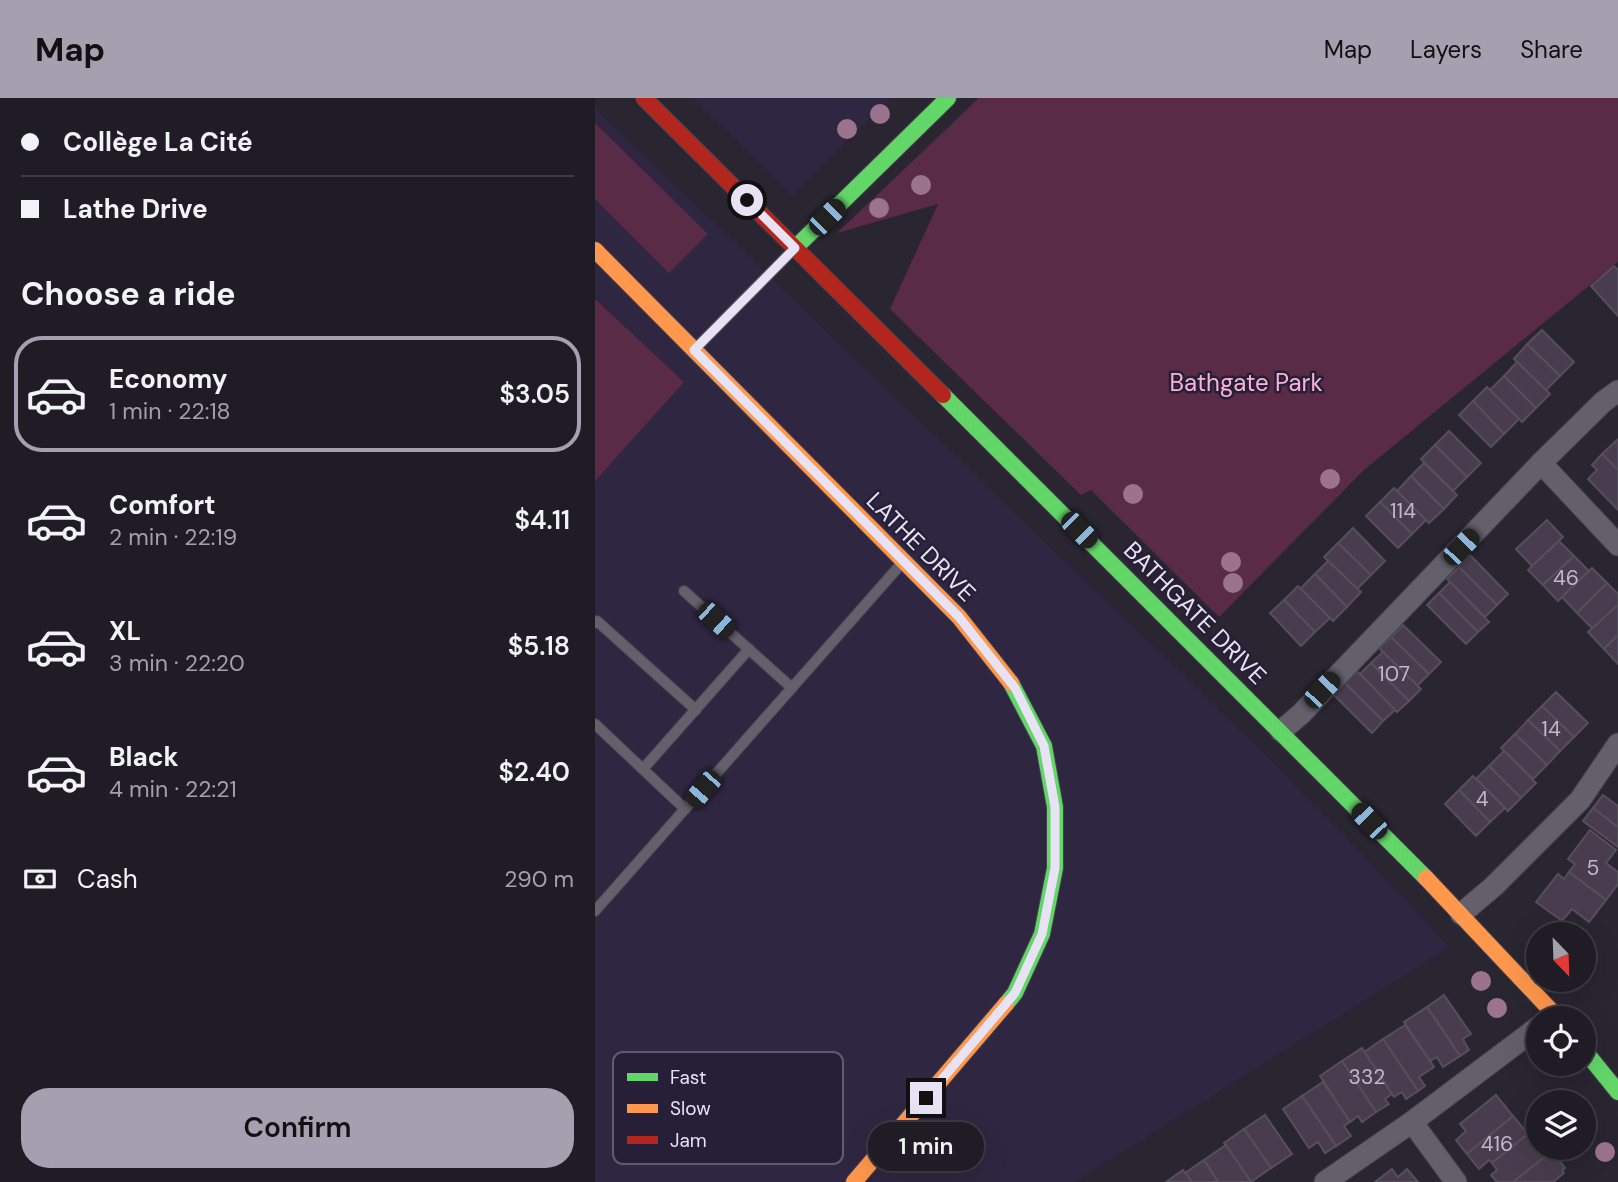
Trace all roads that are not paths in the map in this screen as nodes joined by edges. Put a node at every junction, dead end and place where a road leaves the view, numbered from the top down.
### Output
1 (644, 98) edge
2 (948, 98) edge
3 (795, 248) junction
4 (595, 250) edge
5 (694, 350) junction
6 (1618, 391) edge
7 (1541, 463) junction
8 (1618, 545) edge
9 (904, 561) junction
10 (684, 591) dead end
11 (595, 624) edge
12 (749, 649) junction
13 (792, 688) junction
14 (696, 710) junction
15 (595, 724) edge
16 (1281, 731) junction
17 (1618, 744) edge
18 (643, 769) junction
19 (685, 809) junction
20 (595, 911) edge
21 (1461, 914) junction
22 (1538, 1006) edge
23 (1526, 1038) edge
24 (1596, 1065) edge
25 (1618, 1092) edge
26 (1412, 1122) junction
27 (854, 1182) edge
28 (1325, 1182) edge
29 (1456, 1182) edge

1 - 3 street, BATHGATE DRIVE
2 - 3 street
3 - 5 lane
3 - 16 street, BATHGATE DRIVE
4 - 5 street, LATHE DRIVE
5 - 9 street, LATHE DRIVE
6 - 7 street
7 - 8 street
7 - 16 street
9 - 13 lane
9 - 27 street, LATHE DRIVE
10 - 12 lane
11 - 14 lane
12 - 13 lane
12 - 14 lane
13 - 19 lane
14 - 18 lane
15 - 18 lane
16 - 21 street, BATHGATE DRIVE
17 - 21 street
18 - 19 lane
19 - 20 lane
21 - 22 street, BATHGATE DRIVE
23 - 26 street
24 - 25 street
26 - 28 street
26 - 29 street

